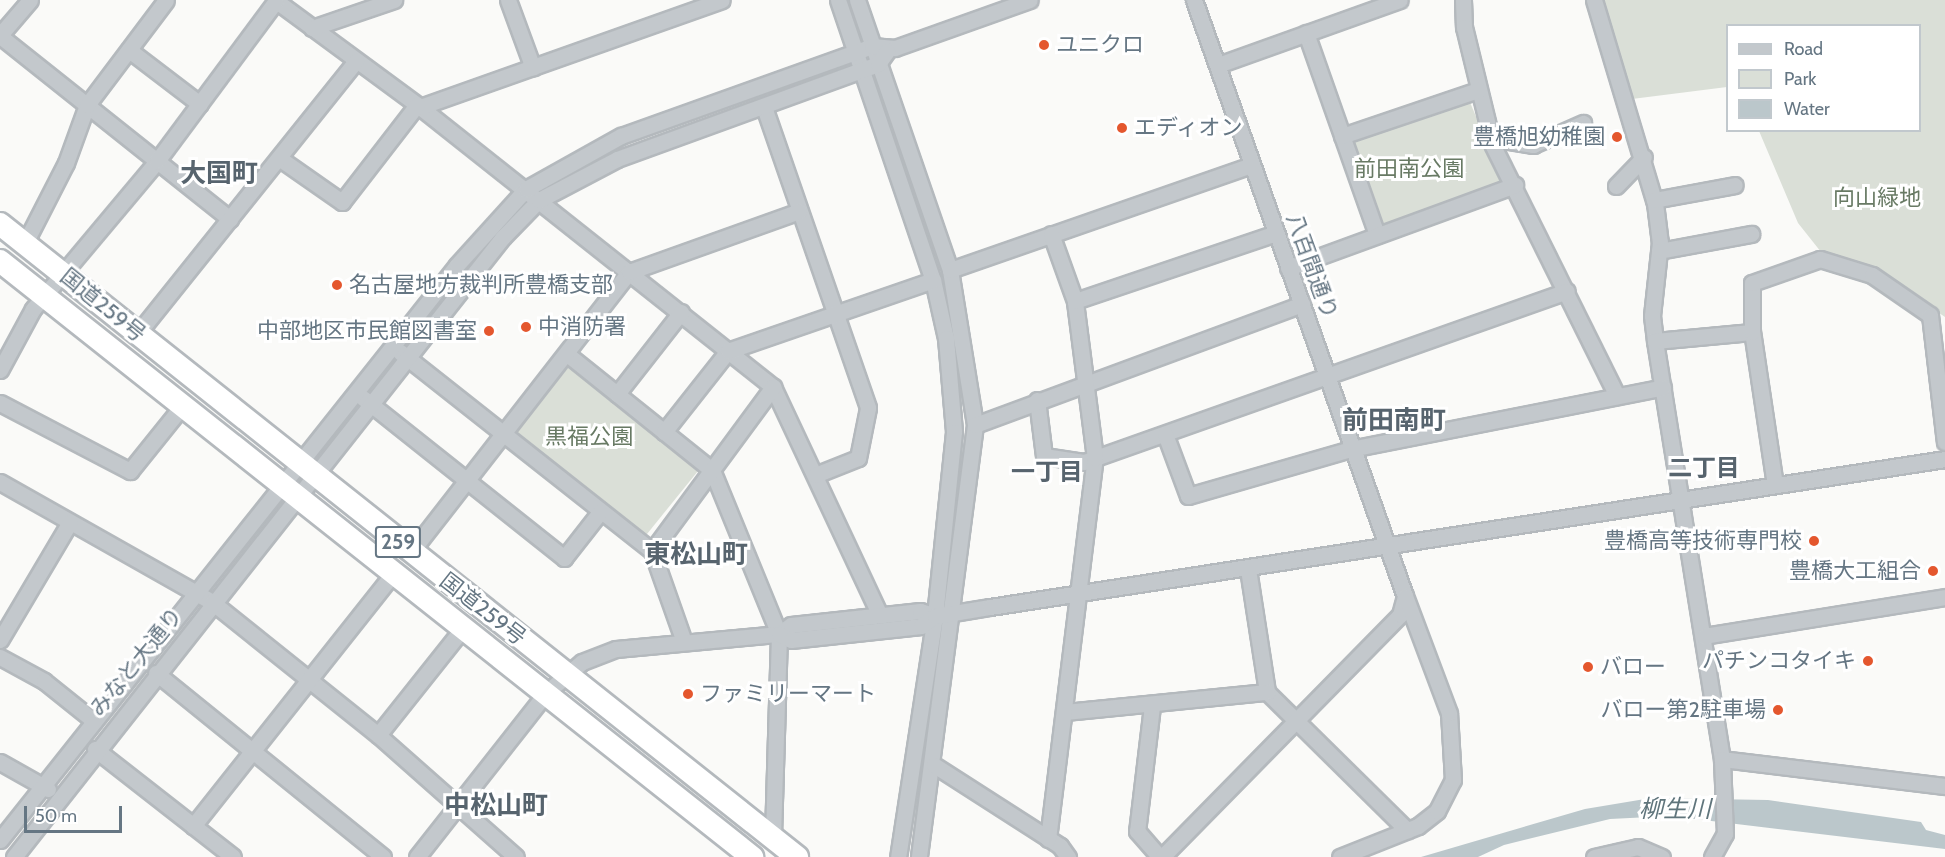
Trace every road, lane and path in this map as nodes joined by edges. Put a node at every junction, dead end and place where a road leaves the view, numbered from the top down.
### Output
1 (30, 0) edge
2 (166, 0) edge
3 (394, 0) edge
4 (508, 0) edge
5 (722, 0) edge
6 (838, 0) edge
7 (857, 0) edge
8 (1030, 0) edge
9 (1194, 0) edge
10 (1400, 0) edge
11 (1463, 0) edge
12 (1594, 0) edge
13 (276, 1) edge
14 (363, 5) edge
15 (312, 28) junction
16 (1306, 33) junction
17 (0, 35) edge
18 (879, 48) junction
19 (129, 50) junction
20 (856, 52) junction
21 (356, 61) junction
22 (878, 64) junction
23 (1218, 65) junction
24 (533, 68) junction
25 (862, 71) junction
26 (1478, 90) junction
27 (200, 104) junction
28 (87, 105) junction
29 (419, 106) junction
30 (764, 107) junction
31 (1583, 123) dead end
32 (1342, 136) junction
33 (1491, 138) junction
34 (1644, 157) junction
35 (279, 158) junction
36 (157, 160) junction
37 (1252, 165) junction
38 (1515, 185) junction
39 (1735, 185) dead end
40 (1616, 186) dead end
41 (525, 189) junction
42 (539, 200) junction
43 (1654, 200) junction
44 (799, 210) junction
45 (230, 219) junction
46 (0, 224) edge
47 (1276, 233) junction
48 (1051, 234) junction
49 (1751, 234) dead end
50 (1377, 235) junction
51 (25, 243) junction
52 (1659, 251) junction
53 (0, 261) edge
54 (457, 265) junction
55 (1288, 268) junction
56 (950, 270) junction
57 (629, 272) junction
58 (62, 273) junction
59 (472, 277) junction
60 (933, 280) junction
61 (1567, 291) junction
62 (44, 296) junction
63 (1076, 302) junction
64 (1302, 304) junction
65 (681, 312) junction
66 (836, 312) junction
67 (1752, 332) junction
68 (138, 333) junction
69 (1655, 341) junction
70 (393, 346) junction
71 (728, 351) junction
72 (567, 354) junction
73 (408, 358) junction
74 (1941, 359) edge
75 (0, 370) edge
76 (1328, 377) junction
77 (1086, 380) junction
78 (773, 387) junction
79 (1663, 387) junction
80 (356, 392) junction
81 (617, 394) junction
82 (1617, 396) junction
83 (1037, 400) junction
84 (0, 403) edge
85 (183, 405) junction
86 (371, 405) junction
87 (975, 425) junction
88 (664, 432) junction
89 (503, 434) junction
90 (1165, 434) junction
91 (1945, 442) edge
92 (1352, 449) junction
93 (1095, 458) junction
94 (1945, 459) edge
95 (307, 469) junction
96 (712, 470) junction
97 (815, 475) junction
98 (467, 480) junction
99 (0, 482) edge
100 (1775, 484) junction
101 (289, 490) junction
102 (1682, 500) junction
103 (600, 512) junction
104 (70, 522) junction
105 (1386, 547) junction
106 (652, 550) junction
107 (411, 552) junction
108 (1248, 569) junction
109 (394, 572) junction
110 (195, 593) junction
111 (1079, 594) junction
112 (1405, 596) junction
113 (1945, 597) edge
114 (212, 602) junction
115 (955, 613) junction
116 (880, 615) junction
117 (935, 616) junction
118 (464, 627) junction
119 (779, 634) junction
120 (1704, 636) junction
121 (0, 640) edge
122 (684, 642) junction
123 (0, 657) edge
124 (156, 673) junction
125 (565, 674) junction
126 (309, 679) junction
127 (547, 693) junction
128 (1267, 693) junction
129 (1152, 706) junction
130 (1065, 712) junction
131 (1295, 720) junction
132 (94, 721) junction
133 (378, 735) junction
134 (95, 749) junction
135 (255, 750) junction
136 (1722, 759) junction
137 (0, 762) edge
138 (934, 765) junction
139 (41, 785) junction
140 (1945, 786) edge
141 (57, 796) junction
142 (459, 803) junction
143 (193, 826) junction
144 (1407, 830) junction
145 (773, 838) junction
146 (1048, 839) junction
147 (0, 840) edge
148 (747, 855) edge
149 (14, 857) edge
150 (233, 857) edge
151 (383, 857) edge
152 (417, 857) edge
153 (516, 857) edge
154 (797, 857) edge
155 (898, 857) edge
156 (920, 857) edge
157 (1068, 857) edge
158 (1161, 857) edge
159 (1340, 857) edge
160 (1594, 857) edge
161 (1662, 857) edge
162 (1712, 857) edge

1 - 17 street
2 - 19 street
3 - 14 street
4 - 24 street
5 - 24 street
6 - 20 street
7 - 18 street
8 - 18 street
9 - 23 street, 八百間通り
10 - 16 street
11 - 26 street
12 - 34 street
13 - 15 street
13 - 27 street
14 - 15 street
15 - 21 street
16 - 23 street
16 - 32 street
17 - 28 street
18 - 20 street
18 - 22 street
19 - 27 street
19 - 28 street
20 - 25 street
20 - 41 street
21 - 29 street
21 - 35 street
22 - 25 street
22 - 56 street
23 - 37 street, 八百間通り
24 - 29 street
25 - 30 street
25 - 60 street
26 - 32 street
26 - 33 street
27 - 36 street
28 - 36 street
28 - 51 street
29 - 35 street
29 - 41 street
30 - 42 street
30 - 44 street
31 - 33 street
32 - 50 street
33 - 38 street
34 - 40 street
34 - 43 street
35 - 45 street
36 - 45 street
36 - 58 street
37 - 47 street, 八百間通り
37 - 48 street
38 - 50 street
38 - 61 street
39 - 43 street
41 - 42 street
41 - 54 street
42 - 57 street
42 - 59 street
43 - 52 street
44 - 57 street
44 - 66 street
45 - 68 street
46 - 51 highway, 国道259号 / 259
47 - 55 street, 八百間通り
47 - 63 street
48 - 56 street
48 - 63 street
49 - 52 street
50 - 55 street
51 - 58 highway, 国道259号 / 259
52 - 69 street
53 - 62 highway, 国道259号 / 259
54 - 59 street
54 - 70 street
55 - 64 street, 八百間通り
56 - 87 street
57 - 65 street
57 - 72 street
58 - 62 street
58 - 68 highway, 国道259号 / 259
59 - 73 street
60 - 66 street
60 - 117 street
61 - 76 street
61 - 82 street
62 - 75 street
62 - 85 highway, 国道259号 / 259
63 - 77 street
64 - 76 street, 八百間通り
64 - 77 street
65 - 71 street
65 - 81 street
66 - 71 street
66 - 97 street
67 - 69 street
67 - 74 street
67 - 100 street
68 - 95 highway, 国道259号 / 259
69 - 79 street
70 - 73 street
70 - 80 street
71 - 78 street
71 - 88 street
72 - 81 street
72 - 89 street
73 - 86 street
73 - 89 street
74 - 91 street
76 - 90 street
76 - 92 street, 八百間通り
77 - 83 street
77 - 93 street
78 - 96 street
78 - 97 street
79 - 82 street
79 - 102 street
80 - 86 street
80 - 95 street
81 - 88 street
82 - 92 street
83 - 87 street
83 - 93 street
84 - 85 street
85 - 101 highway, 国道259号 / 259
86 - 95 street
86 - 98 street
87 - 115 street
88 - 96 street
89 - 98 street
89 - 103 street
90 - 92 street
90 - 93 street
92 - 105 street, 八百間通り
93 - 111 street
94 - 100 street
95 - 101 street
95 - 107 highway, 国道259号 / 259
96 - 106 street
96 - 119 street
97 - 116 street
98 - 103 street
98 - 107 street
99 - 104 street
100 - 102 street
101 - 109 highway, 国道259号 / 259
101 - 110 street, みなと大通り
101 - 114 street, みなと大通り
102 - 105 street
102 - 120 street
103 - 106 street
104 - 110 street
104 - 121 street
105 - 108 street
105 - 112 street, 八百間通り
106 - 122 street
107 - 125 highway, 国道259号 / 259
108 - 111 street
108 - 128 street
109 - 118 highway, 国道259号 / 259
109 - 126 street
110 - 114 street
110 - 132 street, みなと大通り
111 - 115 street
111 - 130 street
112 - 131 street
112 - 144 street, 八百間通り
113 - 120 street
114 - 124 street, みなと大通り
114 - 126 street
115 - 117 street
115 - 138 street
116 - 117 street
116 - 119 street
117 - 119 street
117 - 155 street
118 - 127 highway, 国道259号 / 259
118 - 133 street
119 - 122 street
119 - 145 street
120 - 136 street
122 - 125 street
123 - 132 street
124 - 134 street, みなと大通り
124 - 135 street
125 - 127 street
125 - 145 highway, 国道259号 / 259
126 - 133 street
126 - 135 street
127 - 142 street
127 - 148 highway, 国道259号 / 259
128 - 129 street
128 - 131 street
129 - 130 street
129 - 158 street
130 - 146 street
131 - 144 street
131 - 158 street
132 - 139 street, みなと大通り
133 - 142 street
134 - 141 street, みなと大通り
134 - 143 street
135 - 143 street
135 - 151 street
136 - 140 street
136 - 162 street
137 - 139 street
138 - 146 street
138 - 156 street
139 - 141 street
139 - 147 street, みなと大通り
141 - 149 street, みなと大通り
142 - 152 street
142 - 153 street
143 - 150 street
144 - 159 street, 八百間通り
145 - 154 highway, 国道259号 / 259
146 - 157 street
160 - 161 street

